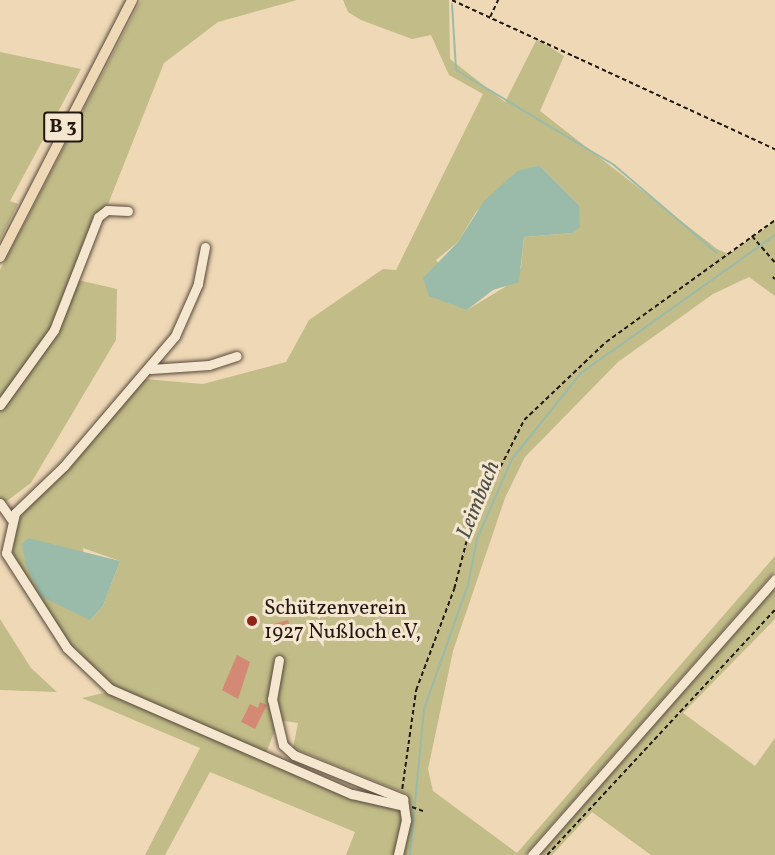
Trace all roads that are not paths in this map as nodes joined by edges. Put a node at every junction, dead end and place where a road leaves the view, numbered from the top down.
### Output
1 (132, 0) edge
2 (128, 211) dead end
3 (205, 247) dead end
4 (0, 257) edge
5 (237, 356) dead end
6 (152, 369) junction
7 (0, 405) edge
8 (0, 502) edge
9 (11, 519) junction
10 (775, 579) edge
11 (279, 660) dead end
12 (406, 804) junction
13 (398, 855) edge
14 (532, 855) edge

1 - 4 main road, B 3
2 - 7 street
3 - 6 street
5 - 6 street
6 - 9 street
8 - 9 street
9 - 12 street
10 - 14 street
11 - 12 street
12 - 13 street

